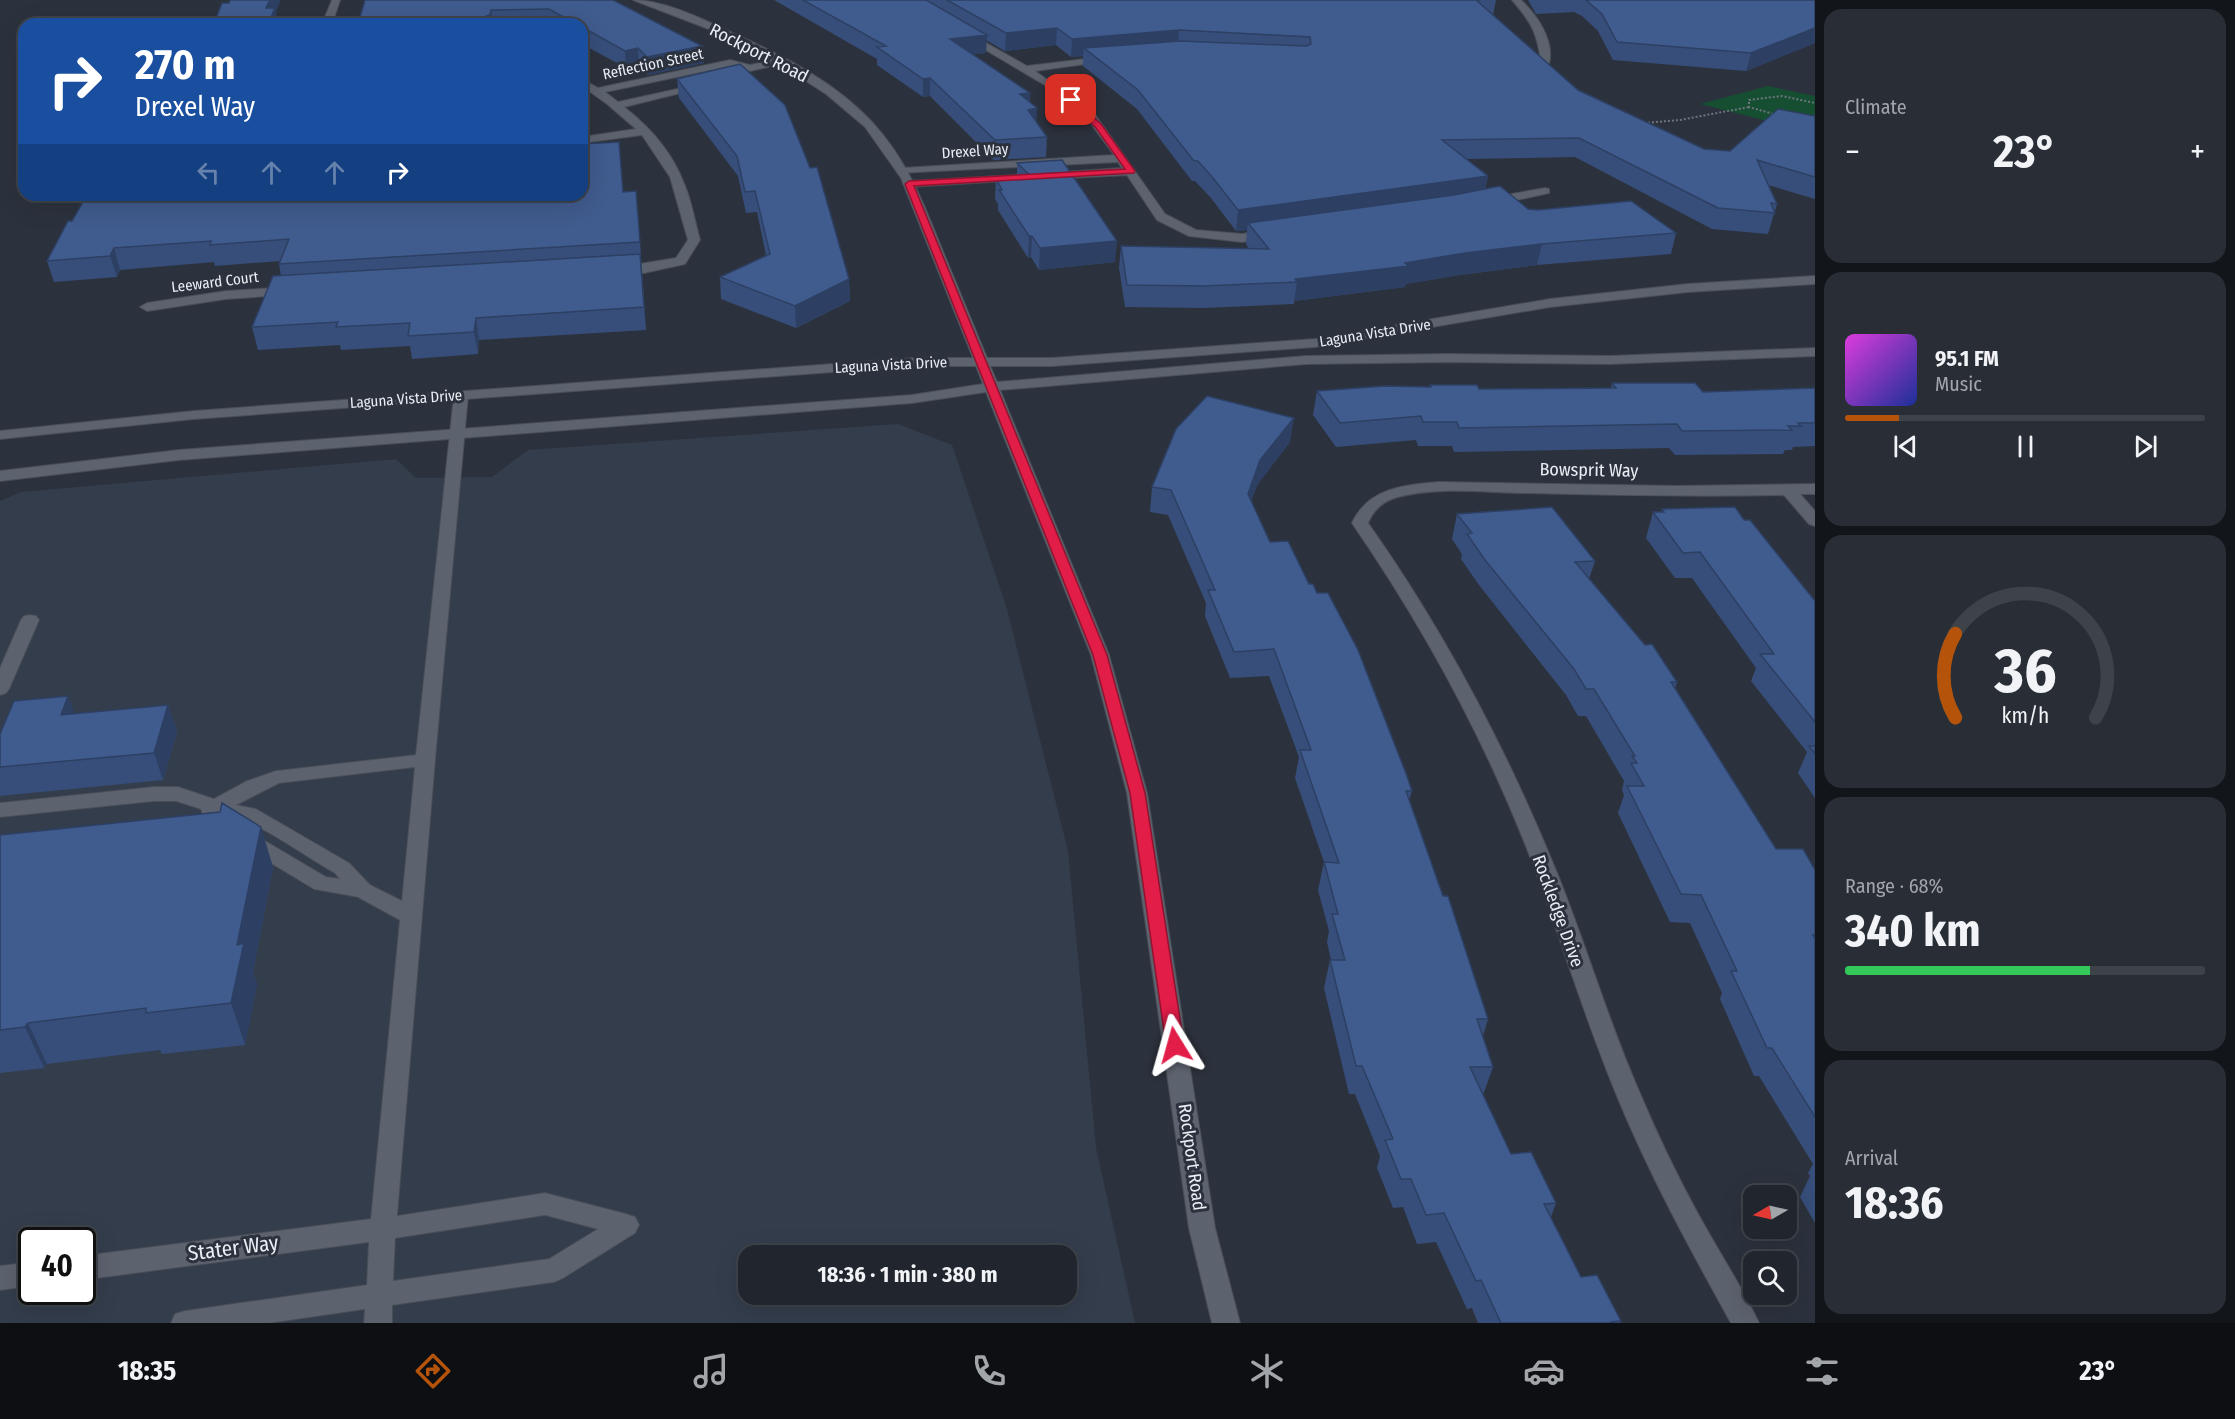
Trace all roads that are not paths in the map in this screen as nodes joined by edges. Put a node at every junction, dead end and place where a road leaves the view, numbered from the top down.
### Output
1 (336, 0) edge
2 (637, 0) edge
3 (1516, 0) edge
4 (329, 18) edge
5 (951, 27) edge
6 (1119, 57) edge
7 (783, 61) junction
8 (1546, 62) edge
9 (750, 68) junction
10 (1027, 69) junction
11 (677, 74) junction
12 (738, 78) edge
13 (588, 86) edge
14 (597, 91) junction
15 (617, 105) junction
16 (646, 131) junction
17 (588, 139) edge
18 (1121, 158) junction
19 (1018, 164) junction
20 (902, 171) junction
21 (1131, 171) junction
22 (1032, 177) junction
23 (909, 184) junction
24 (1545, 191) dead end
25 (1471, 205) edge
26 (1276, 233) edge
27 (608, 272) edge
28 (1815, 280) edge
29 (309, 290) edge
30 (147, 307) dead end
31 (1815, 352) edge
32 (981, 361) junction
33 (991, 387) junction
34 (461, 395) junction
35 (458, 433) junction
36 (0, 435) edge
37 (0, 476) edge
38 (1815, 489) edge
39 (1788, 490) junction
40 (1366, 507) joint
41 (1815, 521) edge
42 (30, 620) dead end
43 (0, 689) edge
44 (425, 760) junction
45 (215, 807) junction
46 (0, 810) edge
47 (195, 819) edge
48 (411, 916) junction
49 (383, 1228) junction
50 (96, 1266) edge
51 (18, 1276) edge
52 (0, 1278) edge
53 (379, 1295) junction
54 (185, 1323) edge
55 (378, 1323) edge
56 (1226, 1323) edge
57 (1746, 1323) edge

1 - 4 street
2 - 7 street, Rockport Road
3 - 8 street
5 - 10 street
6 - 10 street
7 - 9 street, Reflection Street
7 - 20 street, Rockport Road
9 - 11 street, Reflection Street
9 - 12 street, Reflection Street
10 - 18 street
11 - 14 street, Reflection Street
11 - 15 street, Reflection Street
13 - 14 street
14 - 15 street
15 - 16 street
16 - 17 street
16 - 27 street
18 - 19 street, Drexel Way
18 - 21 street
19 - 20 street, Drexel Way
19 - 22 street
20 - 23 street, Rockport Road
21 - 22 street, Drexel Way
21 - 26 street
22 - 23 street, Drexel Way
23 - 32 street, Rockport Road
24 - 25 street
28 - 32 street, Laguna Vista Drive
29 - 30 street, Leeward Court
31 - 33 street, Laguna Vista Drive
32 - 33 street, Rockport Road
32 - 34 street, Laguna Vista Drive
33 - 35 street, Laguna Vista Drive
33 - 56 street, Rockport Road
34 - 35 street
34 - 36 street, Laguna Vista Drive
35 - 37 street, Laguna Vista Drive
35 - 44 street
38 - 39 street, Bowsprit Way
39 - 40 street, Bowsprit Way
39 - 41 street
40 - 57 street, Rockledge Drive
42 - 43 street
44 - 45 street
44 - 48 street
45 - 46 street
45 - 47 street
45 - 48 street
48 - 49 street
49 - 50 street, Stater Way
49 - 53 street
49 - 53 street, Stater Way
51 - 52 street
53 - 54 street
53 - 55 street

